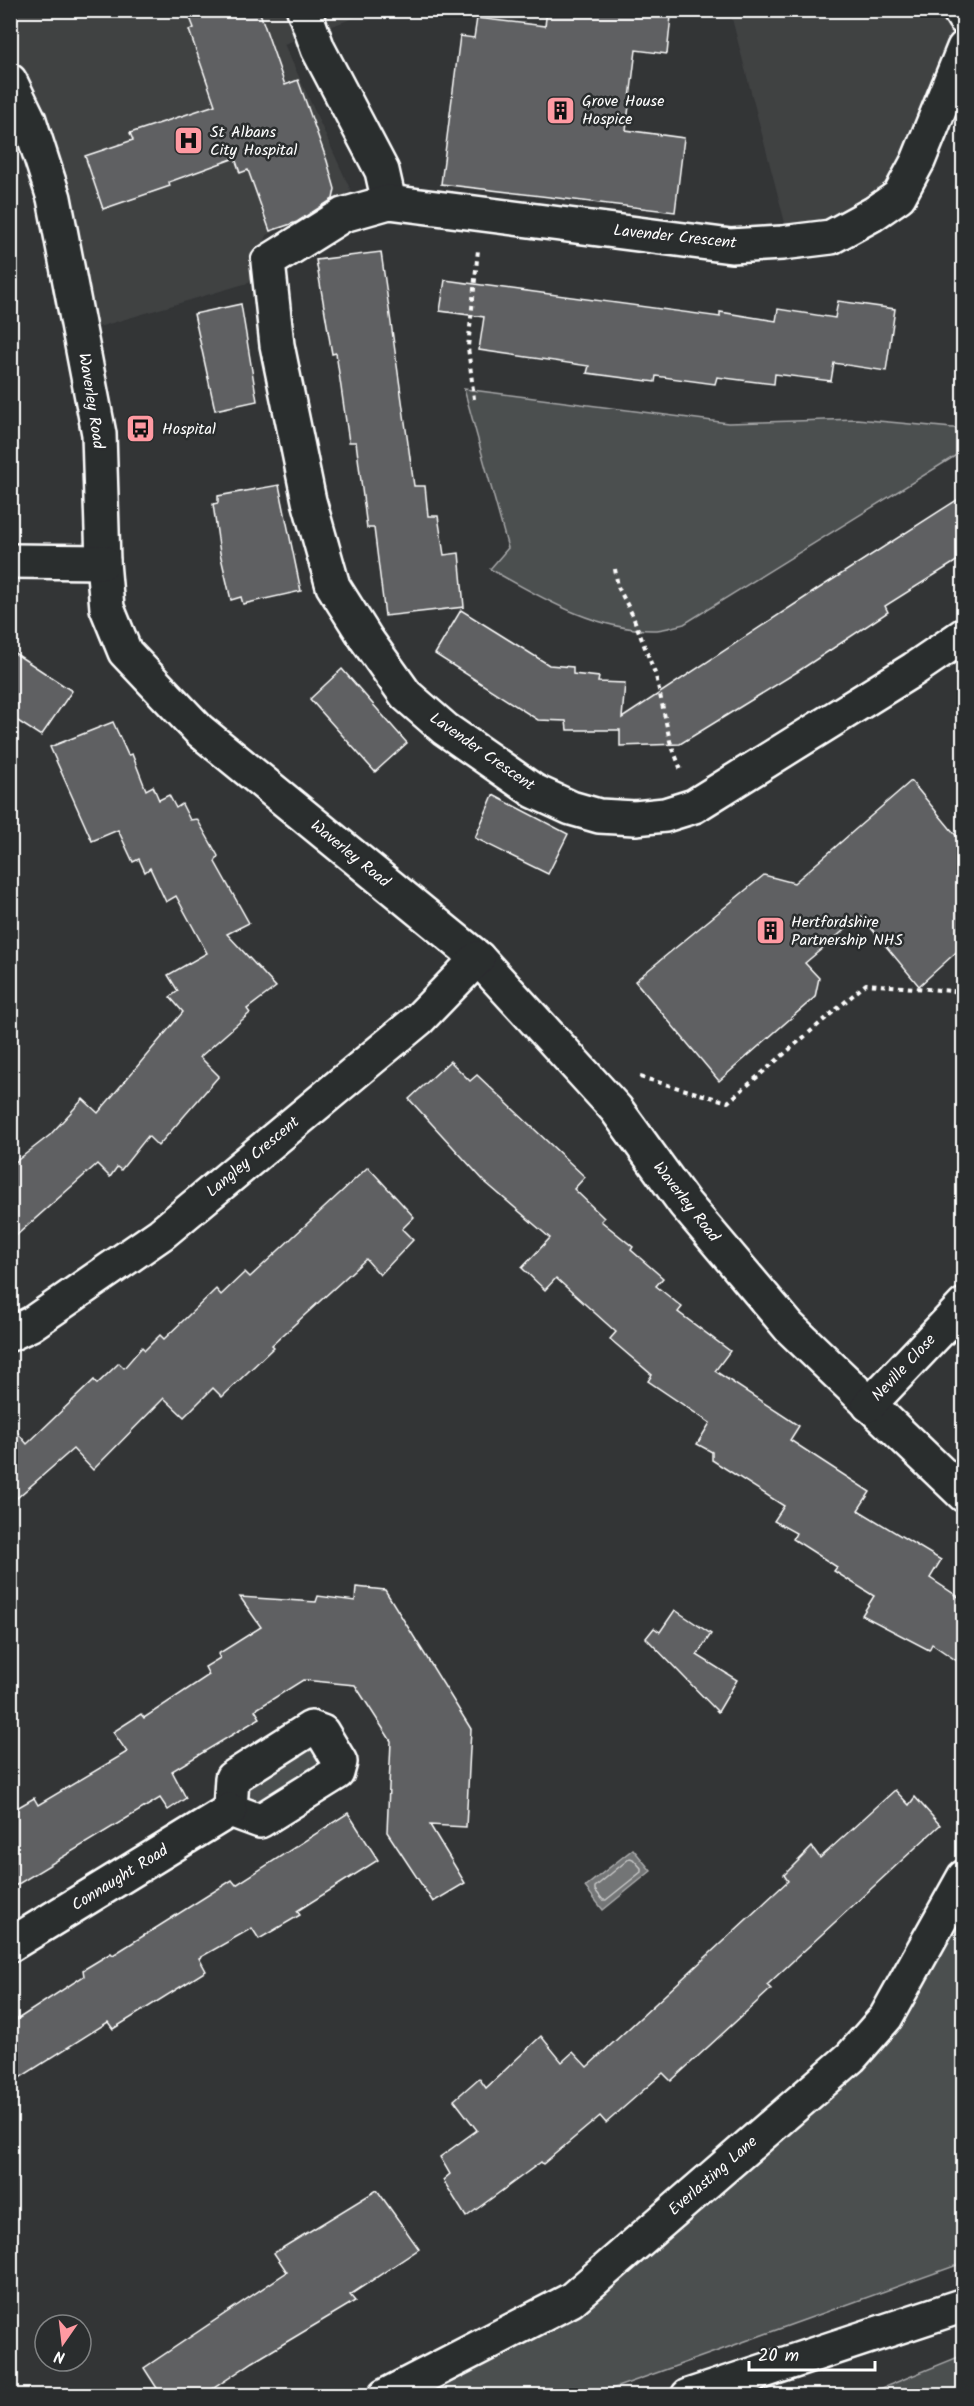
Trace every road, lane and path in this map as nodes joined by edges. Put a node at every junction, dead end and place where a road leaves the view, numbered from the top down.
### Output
1 (304, 10) edge
2 (959, 10) edge
3 (963, 18) edge
4 (963, 48) edge
5 (10, 81) edge
6 (389, 202) junction
7 (482, 213) junction
8 (474, 399) dead end
9 (10, 561) edge
10 (103, 562) junction
11 (615, 569) dead end
12 (963, 635) edge
13 (694, 806) junction
14 (478, 958) junction
15 (963, 992) edge
16 (638, 1076) dead end
17 (963, 1305) edge
18 (10, 1334) edge
19 (869, 1405) junction
20 (963, 1495) edge
21 (230, 1810) dead end
22 (963, 1877) edge
23 (10, 1945) edge
24 (963, 2305) edge
25 (388, 2395) edge
26 (688, 2396) edge

1 - 6 street
2 - 3 street
4 - 7 street, Lavender Crescent
5 - 10 street, Waverley Road
6 - 7 street, Lavender Crescent
6 - 13 street, Lavender Crescent
7 - 8 path
9 - 10 street
10 - 14 street, Waverley Road
11 - 13 path
12 - 13 street, Lavender Crescent
14 - 18 street, Langley Crescent
14 - 19 street, Waverley Road
15 - 16 path
17 - 19 street, Neville Close
19 - 20 street, Waverley Road
21 - 23 street, Connaught Road
22 - 25 street, Everlasting Lane
24 - 26 street

